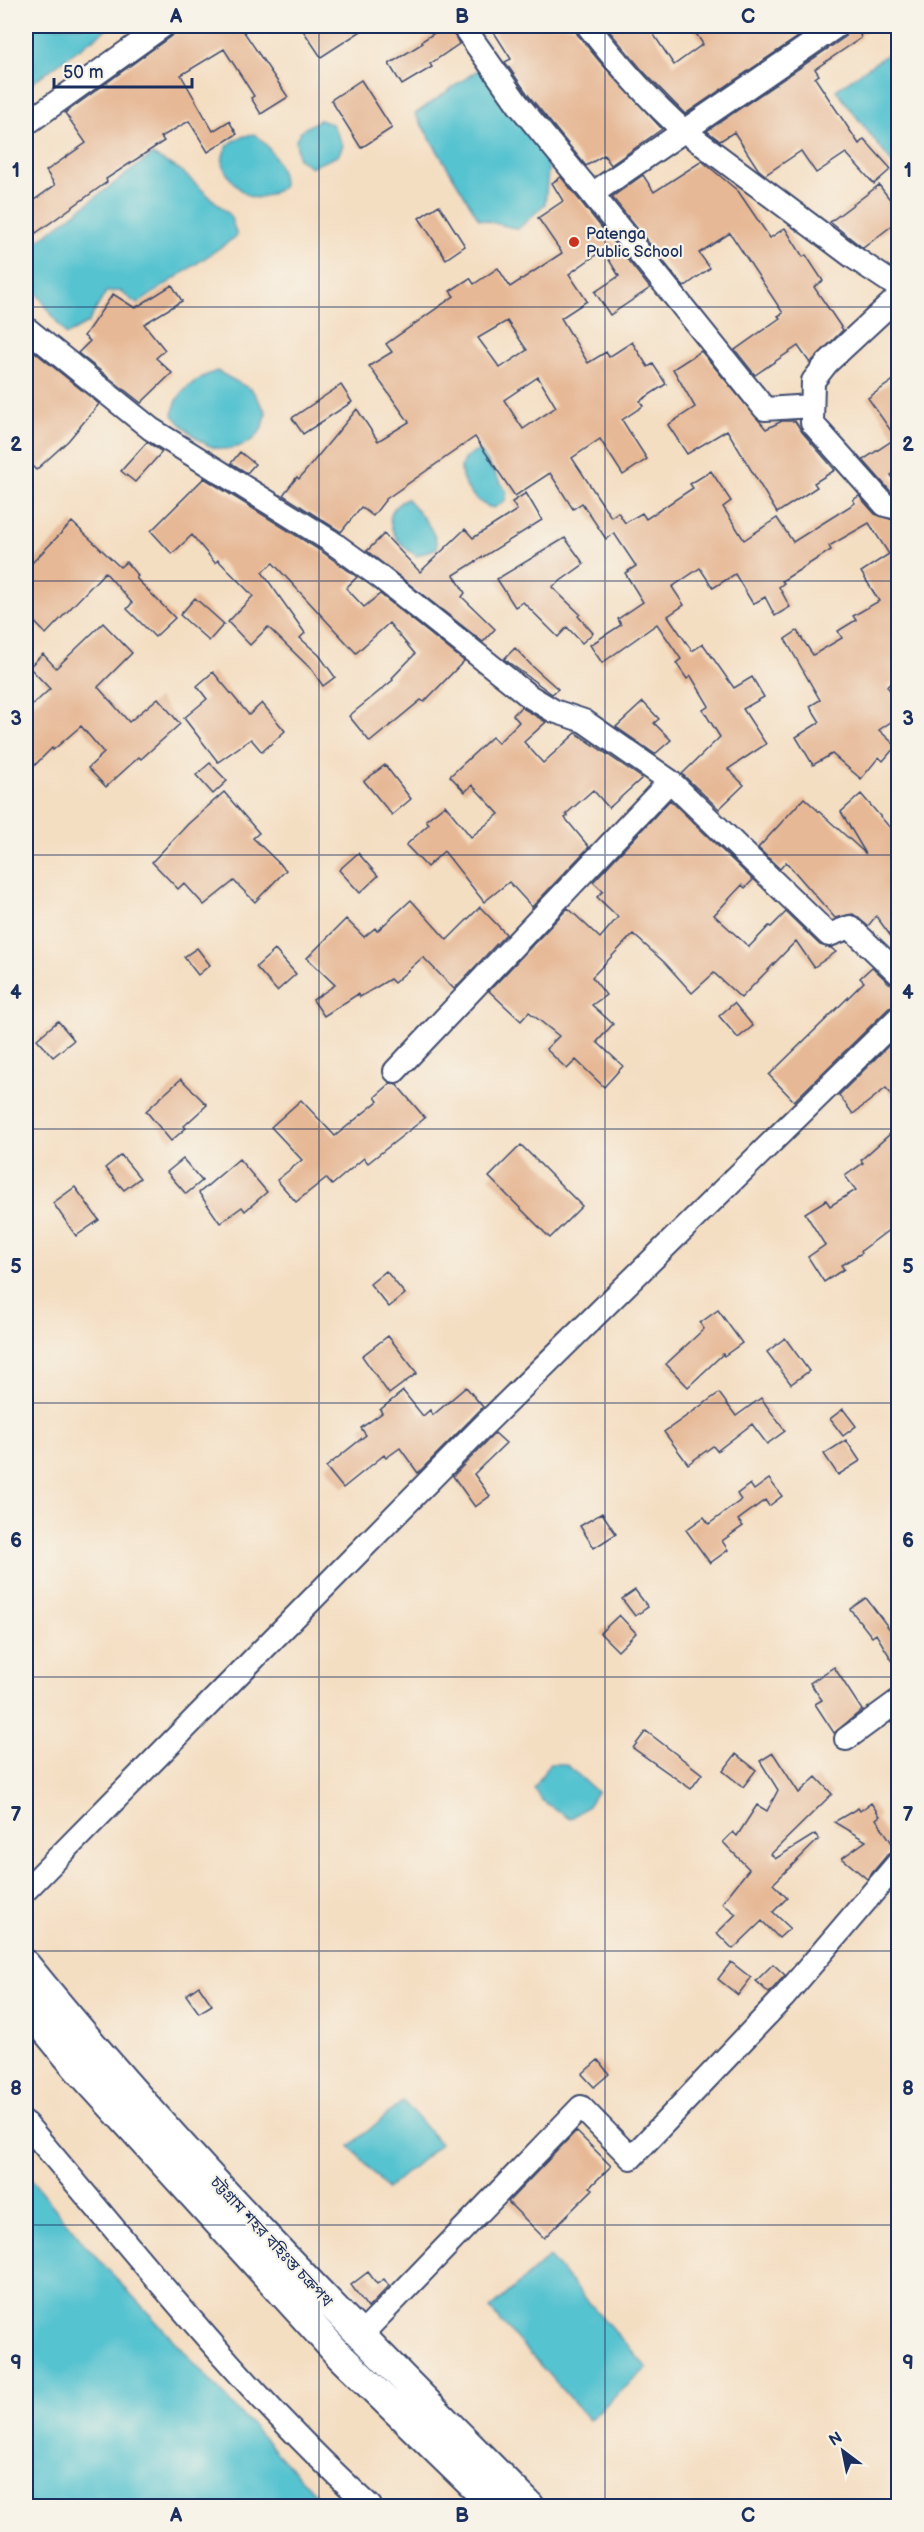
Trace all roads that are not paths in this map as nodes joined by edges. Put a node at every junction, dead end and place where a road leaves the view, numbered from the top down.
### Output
1 (163, 26) edge
2 (463, 26) edge
3 (588, 26) edge
4 (837, 26) edge
5 (26, 124) edge
6 (683, 130) junction
7 (592, 194) junction
8 (898, 287) edge
9 (898, 297) edge
10 (26, 328) edge
11 (812, 406) junction
12 (898, 508) edge
13 (670, 781) junction
14 (898, 973) edge
15 (898, 1018) edge
16 (395, 1071) dead end
17 (898, 1701) edge
18 (846, 1739) dead end
19 (898, 1863) edge
20 (26, 1890) edge
21 (26, 1965) edge
22 (26, 2006) edge
23 (26, 2124) edge
24 (360, 2336) junction
25 (370, 2506) edge
26 (494, 2506) edge
27 (530, 2506) edge

1 - 5 street
2 - 7 street
3 - 6 street
4 - 6 street
6 - 7 street
6 - 8 street
7 - 11 street
9 - 11 street
10 - 13 street
11 - 12 street
13 - 14 street
13 - 16 street
15 - 20 street
17 - 18 street
19 - 24 street
21 - 24 main road, চট্টগ্রাম শহর বহিঃস্ত চক্রপথ
22 - 26 main road, চট্টগ্রাম শহর বহিঃস্ত চক্রপথ
23 - 25 street
24 - 27 main road, চট্টগ্রাম শহর বহিঃস্ত চক্রপথ

